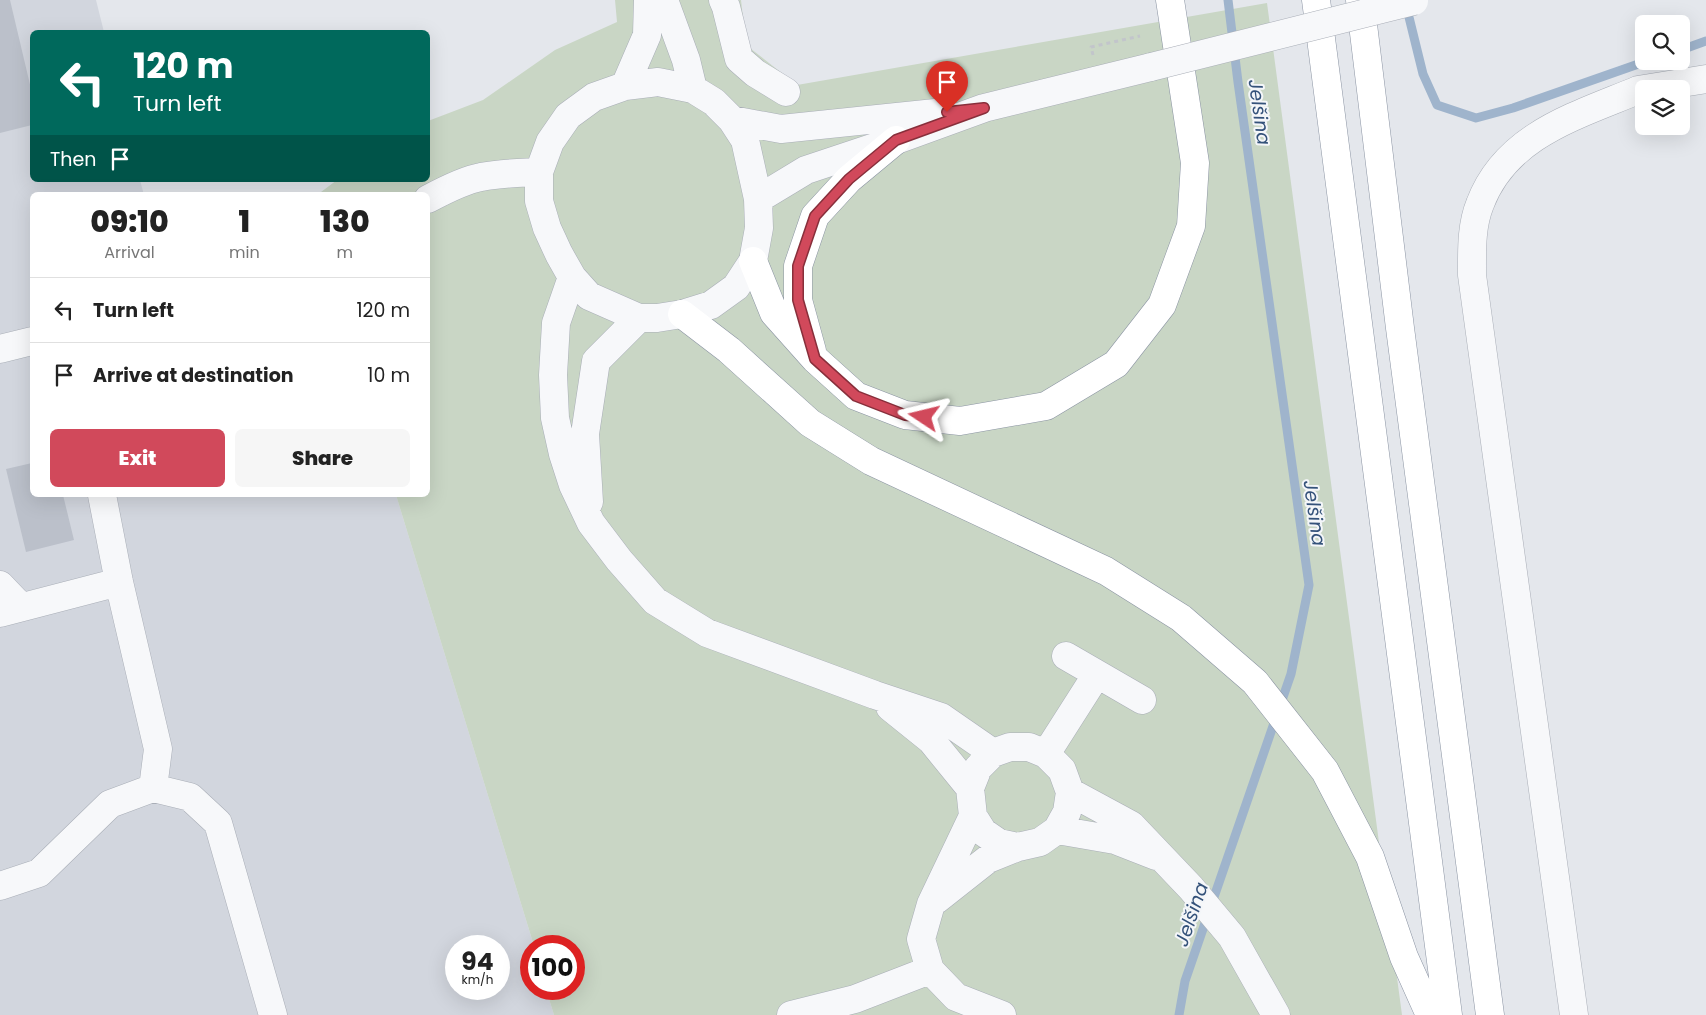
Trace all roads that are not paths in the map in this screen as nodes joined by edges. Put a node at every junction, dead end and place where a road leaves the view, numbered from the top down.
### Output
1 (648, 0) edge
2 (664, 0) edge
3 (723, 0) edge
4 (1170, 0) edge
5 (1316, 0) edge
6 (1360, 0) edge
7 (1417, 1) edge
8 (1706, 79) edge
9 (1690, 82) edge
10 (625, 86) junction
11 (693, 89) junction
12 (1635, 91) edge
13 (786, 92) dead end
14 (984, 108) junction
15 (732, 120) junction
16 (896, 140) junction
17 (539, 172) junction
18 (430, 198) edge
19 (758, 199) junction
20 (753, 261) junction
21 (572, 277) junction
22 (682, 314) junction
23 (639, 318) junction
24 (30, 342) edge
25 (0, 349) edge
26 (815, 359) junction
27 (102, 497) edge
28 (590, 524) junction
29 (119, 582) junction
30 (0, 585) edge
31 (11, 610) edge
32 (1066, 656) dead end
33 (1097, 674) junction
34 (875, 695) junction
35 (1142, 700) dead end
36 (993, 754) junction
37 (1046, 754) junction
38 (153, 788) junction
39 (970, 788) junction
40 (1070, 792) junction
41 (973, 816) junction
42 (1057, 830) junction
43 (1018, 847) junction
44 (1166, 860) junction
45 (0, 886) edge
46 (931, 904) junction
47 (930, 970) junction
48 (273, 1015) edge
49 (791, 1015) edge
50 (1002, 1015) edge
51 (1276, 1015) edge
52 (1430, 1015) edge
53 (1448, 1015) edge
54 (1490, 1015) edge
55 (1574, 1015) edge

1 - 10 street
2 - 11 street
3 - 13 street
4 - 26 highway
5 - 53 highway
6 - 54 highway
7 - 14 street, bridge
8 - 9 street
10 - 11 street
10 - 17 street
11 - 15 street
12 - 55 street
14 - 15 street
14 - 16 street
15 - 19 street
16 - 19 street
16 - 26 highway
17 - 18 street
17 - 21 street
19 - 20 street
20 - 22 street
20 - 26 highway
21 - 23 street
21 - 28 street
22 - 23 street
22 - 52 highway
23 - 28 street
24 - 25 street
27 - 29 street
28 - 34 street
29 - 31 street
29 - 38 street
30 - 31 street
32 - 33 street
33 - 35 street
33 - 37 street
34 - 36 street
34 - 39 street
36 - 37 street
36 - 39 street
37 - 40 street
38 - 45 street
38 - 48 street
39 - 41 street
40 - 42 street
40 - 44 street
41 - 43 street
41 - 46 street
42 - 43 street
42 - 44 street
43 - 46 street
44 - 51 street
46 - 47 street
47 - 49 street
47 - 50 street

